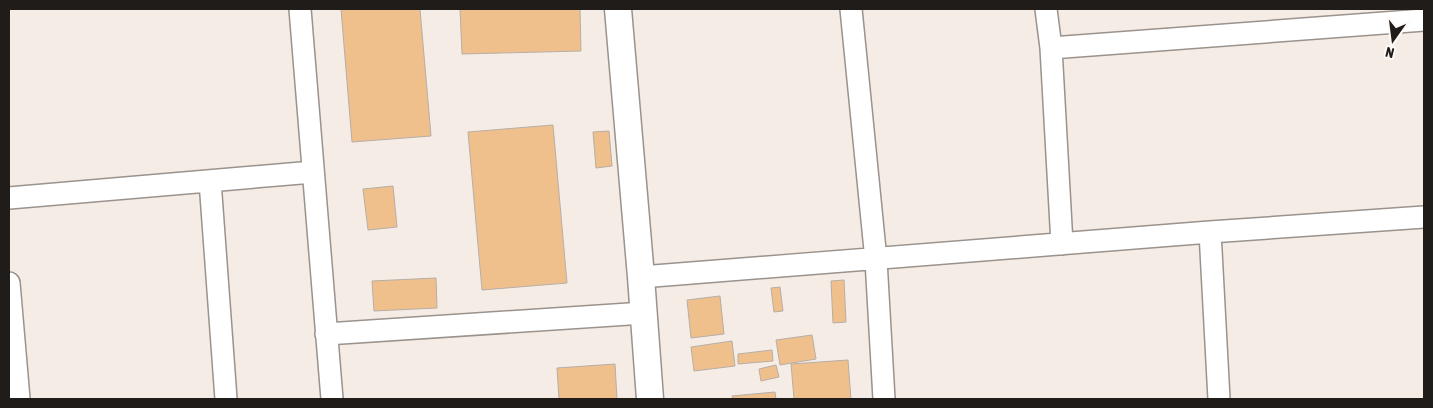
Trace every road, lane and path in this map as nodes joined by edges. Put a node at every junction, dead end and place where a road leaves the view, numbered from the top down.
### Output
1 (300, 9) edge
2 (618, 9) edge
3 (851, 9) edge
4 (1046, 9) edge
5 (1424, 20) edge
6 (1051, 48) junction
7 (313, 172) junction
8 (210, 181) junction
9 (9, 198) edge
10 (1424, 217) edge
11 (1210, 232) junction
12 (1062, 244) junction
13 (876, 260) junction
14 (642, 277) junction
15 (9, 283) edge
16 (644, 313) junction
17 (326, 334) junction
18 (19, 399) edge
19 (226, 399) edge
20 (332, 399) edge
21 (650, 399) edge
22 (884, 399) edge
23 (1219, 399) edge

1 - 7 street
2 - 14 street
3 - 13 street
4 - 6 street
5 - 6 street
6 - 12 street
7 - 8 street
7 - 17 street
8 - 9 street
8 - 19 street
10 - 11 street
11 - 12 street
11 - 23 street
12 - 13 street
13 - 14 street
13 - 22 street
14 - 16 street
15 - 18 street
16 - 17 street
16 - 21 street
17 - 20 street

